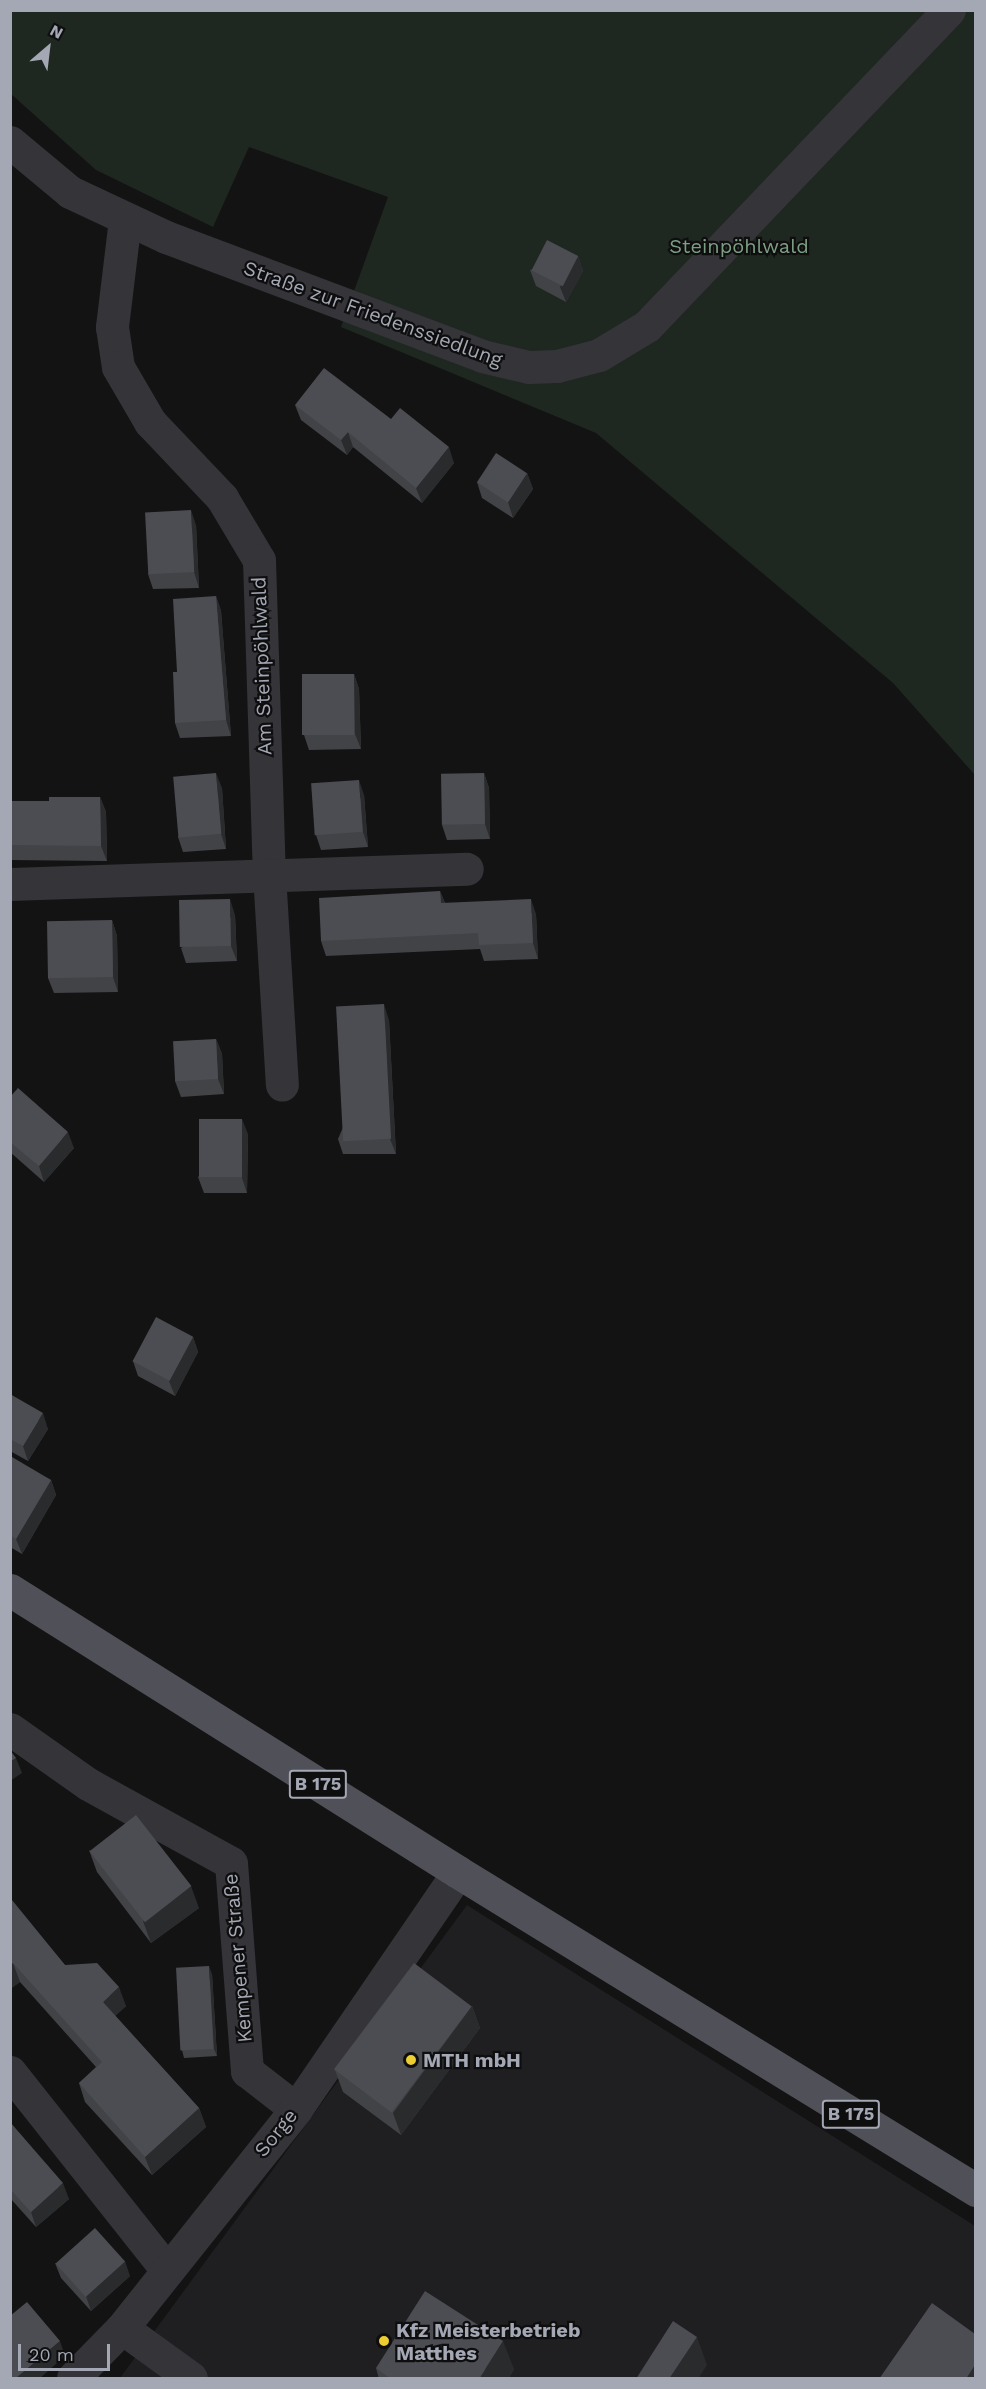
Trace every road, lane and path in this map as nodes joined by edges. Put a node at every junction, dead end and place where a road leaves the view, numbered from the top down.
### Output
1 (949, 10) edge
2 (10, 142) edge
3 (125, 219) junction
4 (467, 869) dead end
5 (269, 874) junction
6 (10, 884) edge
7 (282, 1085) dead end
8 (10, 1590) edge
9 (10, 1728) edge
10 (458, 1872) junction
11 (10, 2072) edge
12 (296, 2109) junction
13 (975, 2190) edge
14 (166, 2269) junction
15 (122, 2328) junction
16 (73, 2379) edge
17 (191, 2379) edge

1 - 3 street, Straße zur Friedenssiedlung
2 - 3 street, Straße zur Friedenssiedlung
3 - 5 street, Am Steinpöhlwald
4 - 5 street
5 - 6 street
5 - 7 street, Am Steinpöhlwald
8 - 10 main road, B 175
9 - 12 street, Kempener Straße
10 - 12 street, Sorge
10 - 13 main road, B 175
11 - 14 street
12 - 14 street, Sorge
14 - 15 street, Sorge
15 - 16 street, Sorge
15 - 17 street

